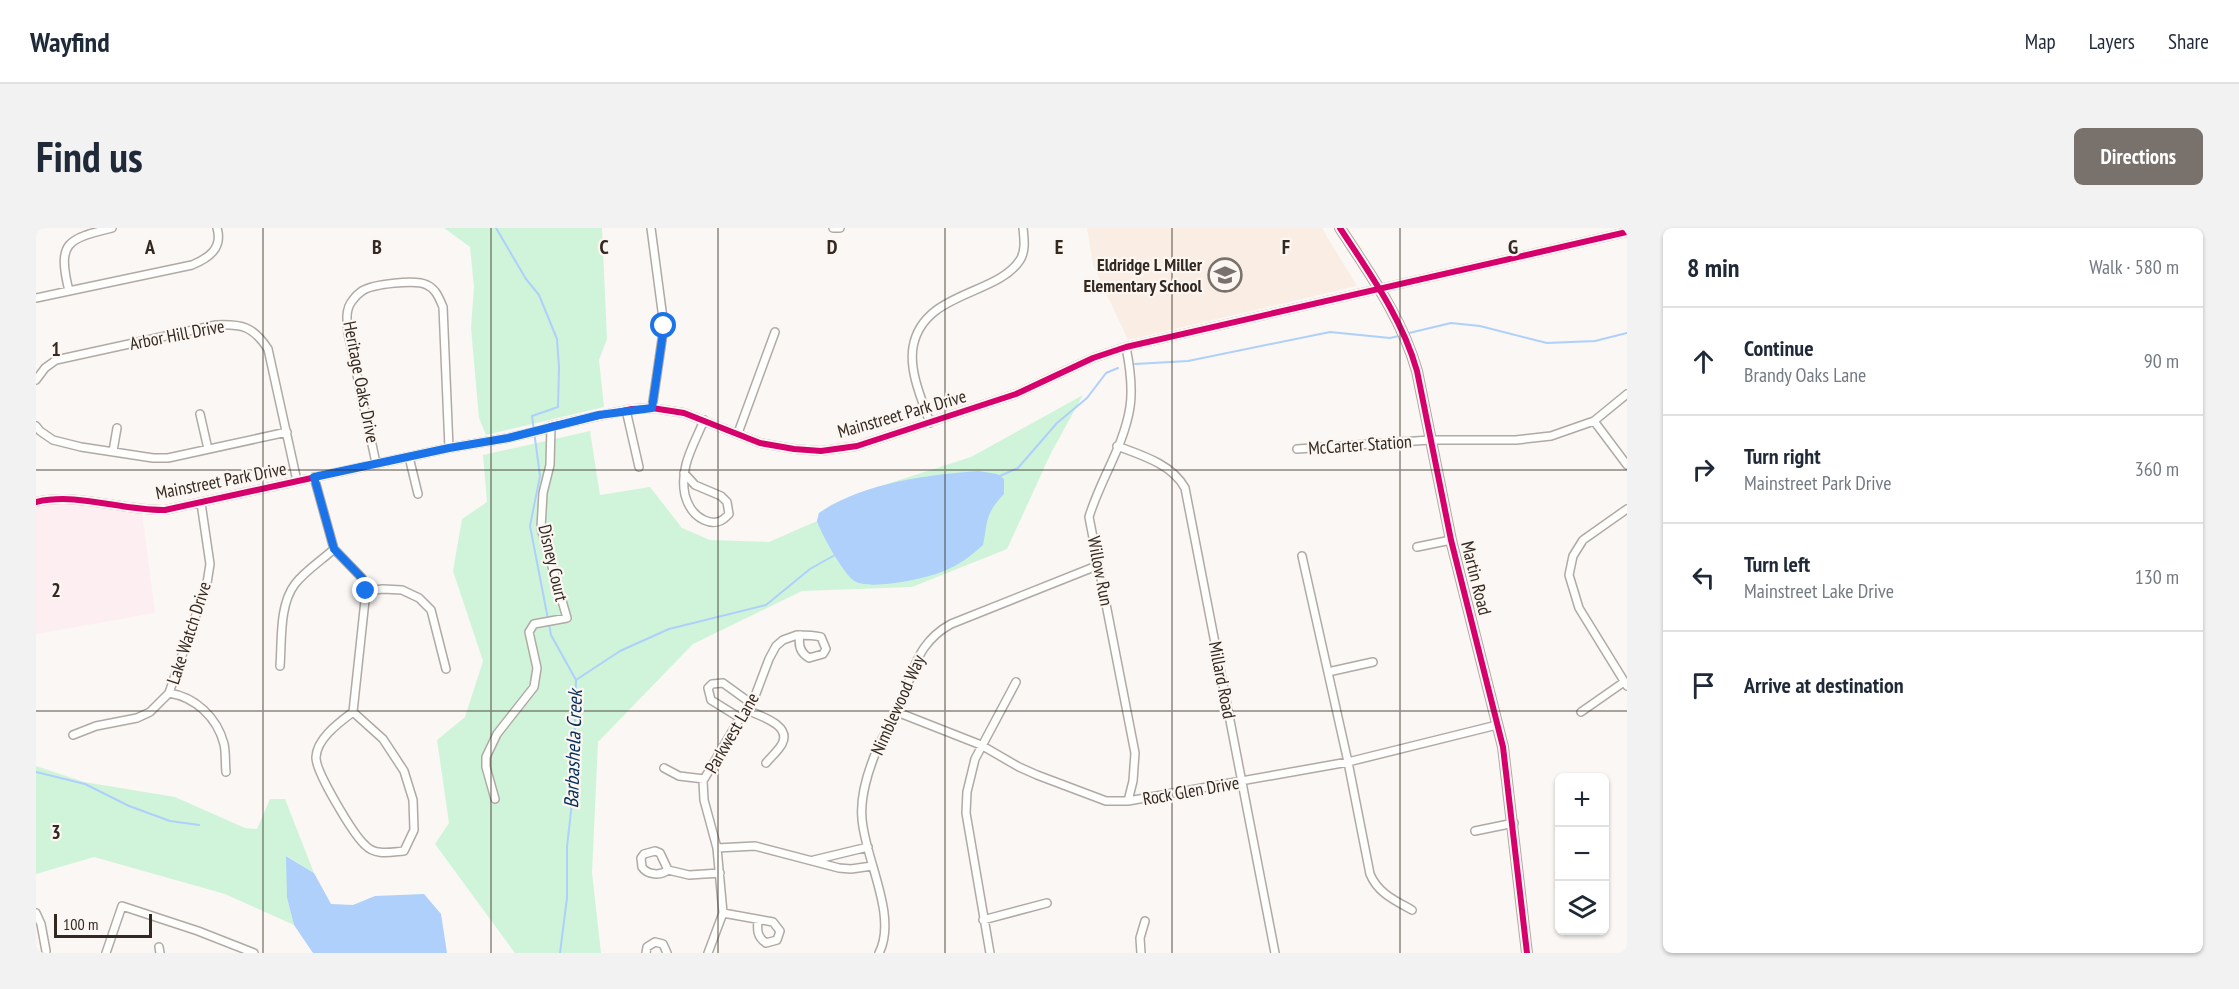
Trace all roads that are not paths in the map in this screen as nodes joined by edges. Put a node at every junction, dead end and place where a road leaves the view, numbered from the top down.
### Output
1 (112, 228) edge
2 (217, 228) edge
3 (651, 228) edge
4 (833, 228) edge
5 (840, 228) edge
6 (1023, 228) edge
7 (1340, 228) edge
8 (1627, 232) edge
9 (1379, 288) junction
10 (69, 291) junction
11 (36, 298) edge
12 (775, 332) dead end
13 (1126, 347) junction
14 (36, 380) edge
15 (1627, 394) edge
16 (652, 408) junction
17 (626, 410) junction
18 (200, 414) dead end
19 (704, 420) junction
20 (1594, 421) junction
21 (930, 423) junction
22 (551, 426) junction
23 (117, 428) dead end
24 (37, 431) edge
25 (287, 432) junction
26 (738, 434) junction
27 (1431, 440) junction
28 (1117, 446) junction
29 (208, 448) junction
30 (449, 448) junction
31 (1297, 449) dead end
32 (113, 451) junction
33 (409, 457) junction
34 (376, 463) junction
35 (1627, 465) edge
36 (639, 467) dead end
37 (684, 472) junction
38 (314, 477) junction
39 (297, 481) junction
40 (418, 494) dead end
41 (36, 502) edge
42 (201, 503) junction
43 (1627, 509) edge
44 (1451, 540) junction
45 (1417, 547) dead end
46 (334, 549) junction
47 (1302, 556) dead end
48 (1099, 565) junction
49 (366, 591) junction
50 (800, 635) dead end
51 (1373, 662) dead end
52 (280, 666) dead end
53 (447, 669) dead end
54 (1328, 672) junction
55 (1016, 682) dead end
56 (1626, 684) edge
57 (169, 693) junction
58 (750, 707) junction
59 (353, 712) junction
60 (897, 712) junction
61 (1581, 712) dead end
62 (740, 718) junction
63 (1497, 725) junction
64 (73, 735) dead end
65 (981, 745) junction
66 (1348, 762) junction
67 (766, 763) dead end
68 (664, 768) dead end
69 (226, 772) dead end
70 (704, 779) junction
71 (1242, 782) junction
72 (495, 799) dead end
73 (1128, 801) junction
74 (1514, 824) junction
75 (1475, 831) dead end
76 (868, 847) junction
77 (717, 848) junction
78 (814, 860) junction
79 (872, 866) junction
80 (668, 870) dead end
81 (720, 873) junction
82 (1047, 903) dead end
83 (1412, 910) dead end
84 (36, 913) edge
85 (723, 913) junction
86 (758, 920) dead end
87 (983, 920) junction
88 (1145, 921) dead end
89 (36, 941) edge
90 (47, 952) edge
91 (106, 953) edge
92 (254, 953) edge
93 (646, 953) edge
94 (667, 953) edge
95 (708, 953) edge
96 (879, 953) edge
97 (990, 953) edge
98 (1141, 953) edge
99 (1275, 953) edge
100 (1527, 953) edge

1 - 10 street
2 - 10 street
3 - 16 street
4 - 5 street
6 - 21 street
7 - 9 street, Martin Road
8 - 9 street, Mainstreet Park Drive
9 - 13 street, Mainstreet Park Drive
9 - 27 street, Martin Road
10 - 11 street
12 - 26 street
13 - 21 street, Mainstreet Park Drive
13 - 28 street, Willow Run
14 - 25 street, Arbor Hill Drive
15 - 20 street, McCarter Station
16 - 17 street, Mainstreet Park Drive
16 - 19 street, Mainstreet Park Drive
17 - 22 street, Mainstreet Park Drive
17 - 36 street
18 - 29 street
19 - 26 street, Mainstreet Park Drive
19 - 37 street
20 - 27 street, McCarter Station
20 - 35 street
21 - 26 street, Mainstreet Park Drive
22 - 30 street, Mainstreet Park Drive
22 - 72 street, Disney Court
23 - 32 street
24 - 32 street
25 - 29 street
25 - 39 street, Arbor Hill Drive
27 - 31 street, McCarter Station
27 - 44 street, Martin Road
28 - 48 street, Willow Run
28 - 71 street, Millard Road
29 - 32 street
30 - 33 street, Mainstreet Park Drive
30 - 34 street, Heritage Oaks Drive
33 - 34 street, Mainstreet Park Drive
33 - 40 street
34 - 38 street, Mainstreet Park Drive
37 - 37 street
38 - 39 street, Mainstreet Park Drive
38 - 46 street
39 - 42 street, Mainstreet Park Drive
41 - 42 street, Mainstreet Park Drive
42 - 57 street, Lake Watch Drive
43 - 56 street
44 - 45 street
44 - 63 street, Martin Road
46 - 49 street
46 - 52 street
47 - 54 street
48 - 60 street, Nimblewood Way
48 - 73 street, Willow Run
49 - 53 street
49 - 59 street
50 - 58 street, Parkwest Lane
51 - 54 street
54 - 66 street
55 - 65 street
56 - 61 street
57 - 64 street, Lake Watch Drive
57 - 69 street
58 - 62 street, Parkwest Lane
58 - 62 street
58 - 67 street
59 - 59 street
60 - 65 street, Rock Glen Drive
60 - 76 street, Nimblewood Way
62 - 70 street, Parkwest Lane
63 - 66 street, Rock Glen Drive
63 - 74 street, Martin Road
65 - 73 street, Rock Glen Drive
65 - 87 street
66 - 71 street, Rock Glen Drive
66 - 83 street
68 - 70 street
70 - 77 street, Parkwest Lane
71 - 73 street, Rock Glen Drive
71 - 99 street, Millard Road
74 - 75 street
74 - 100 street, Martin Road
76 - 78 street
76 - 79 street, Nimblewood Way
77 - 78 street
77 - 81 street, Parkwest Lane
78 - 79 street
79 - 96 street, Nimblewood Way
80 - 81 street
81 - 85 street, Parkwest Lane
82 - 87 street
84 - 90 street
85 - 86 street
85 - 95 street, Parkwest Lane
87 - 97 street
88 - 98 street
89 - 90 street
91 - 92 street
93 - 94 street

